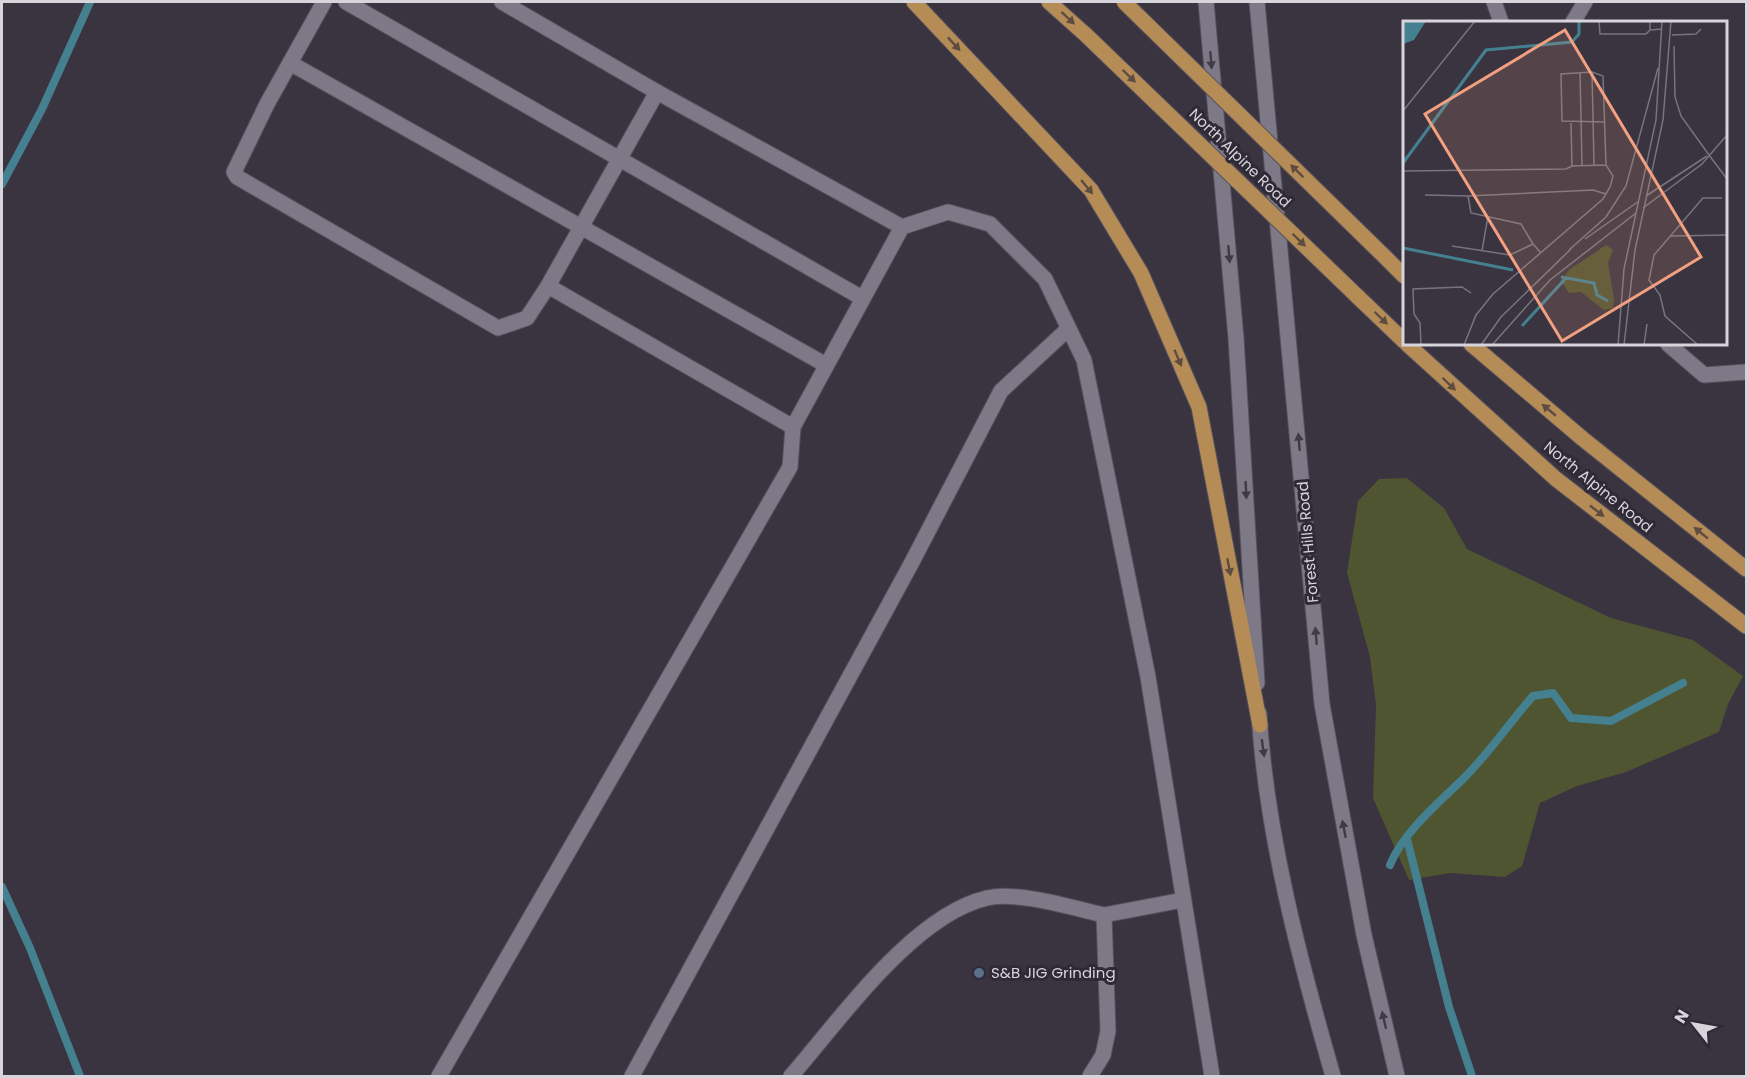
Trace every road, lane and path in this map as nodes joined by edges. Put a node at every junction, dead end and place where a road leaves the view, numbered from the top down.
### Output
1 (324, 2) edge
2 (346, 2) edge
3 (502, 2) edge
4 (914, 2) edge
5 (1049, 2) edge
6 (1124, 2) edge
7 (1206, 2) edge
8 (1257, 2) edge
9 (1494, 2) edge
10 (1585, 2) edge
11 (1501, 21) edge
12 (1574, 21) edge
13 (290, 63) junction
14 (657, 92) junction
15 (620, 159) junction
16 (902, 227) junction
17 (581, 228) junction
18 (1403, 275) edge
19 (548, 286) junction
20 (862, 298) junction
21 (1068, 329) junction
22 (1403, 339) edge
23 (1409, 345) edge
24 (1472, 345) edge
25 (1669, 345) edge
26 (826, 364) junction
27 (1746, 372) edge
28 (793, 427) junction
29 (1746, 569) edge
30 (1746, 626) edge
31 (1260, 725) junction
32 (1183, 900) junction
33 (1104, 915) junction
34 (796, 1075) edge
35 (439, 1077) edge
36 (632, 1077) edge
37 (1090, 1077) edge
38 (1212, 1077) edge
39 (1333, 1077) edge
40 (1397, 1077) edge

1 - 13 street
2 - 15 street
3 - 14 street
4 -> 31 main road
5 -> 22 main road, North Alpine Road, bridge
18 -> 6 main road, North Alpine Road, bridge
7 -> 31 street
40 -> 8 street, Forest Hills Road
9 - 11 street
10 - 12 street
13 - 17 street
13 - 19 street
14 - 15 street
14 - 16 street
15 - 17 street
15 - 20 street
16 - 20 street
16 - 21 street
17 - 19 street
17 - 26 street
19 - 28 street
20 - 26 street
21 - 32 street
21 - 36 street
23 -> 30 main road, North Alpine Road
29 -> 24 main road, North Alpine Road
25 - 27 street
26 - 28 street
28 - 35 street
31 -> 39 street
32 - 33 street
32 - 38 street
33 - 34 street
33 - 37 street

